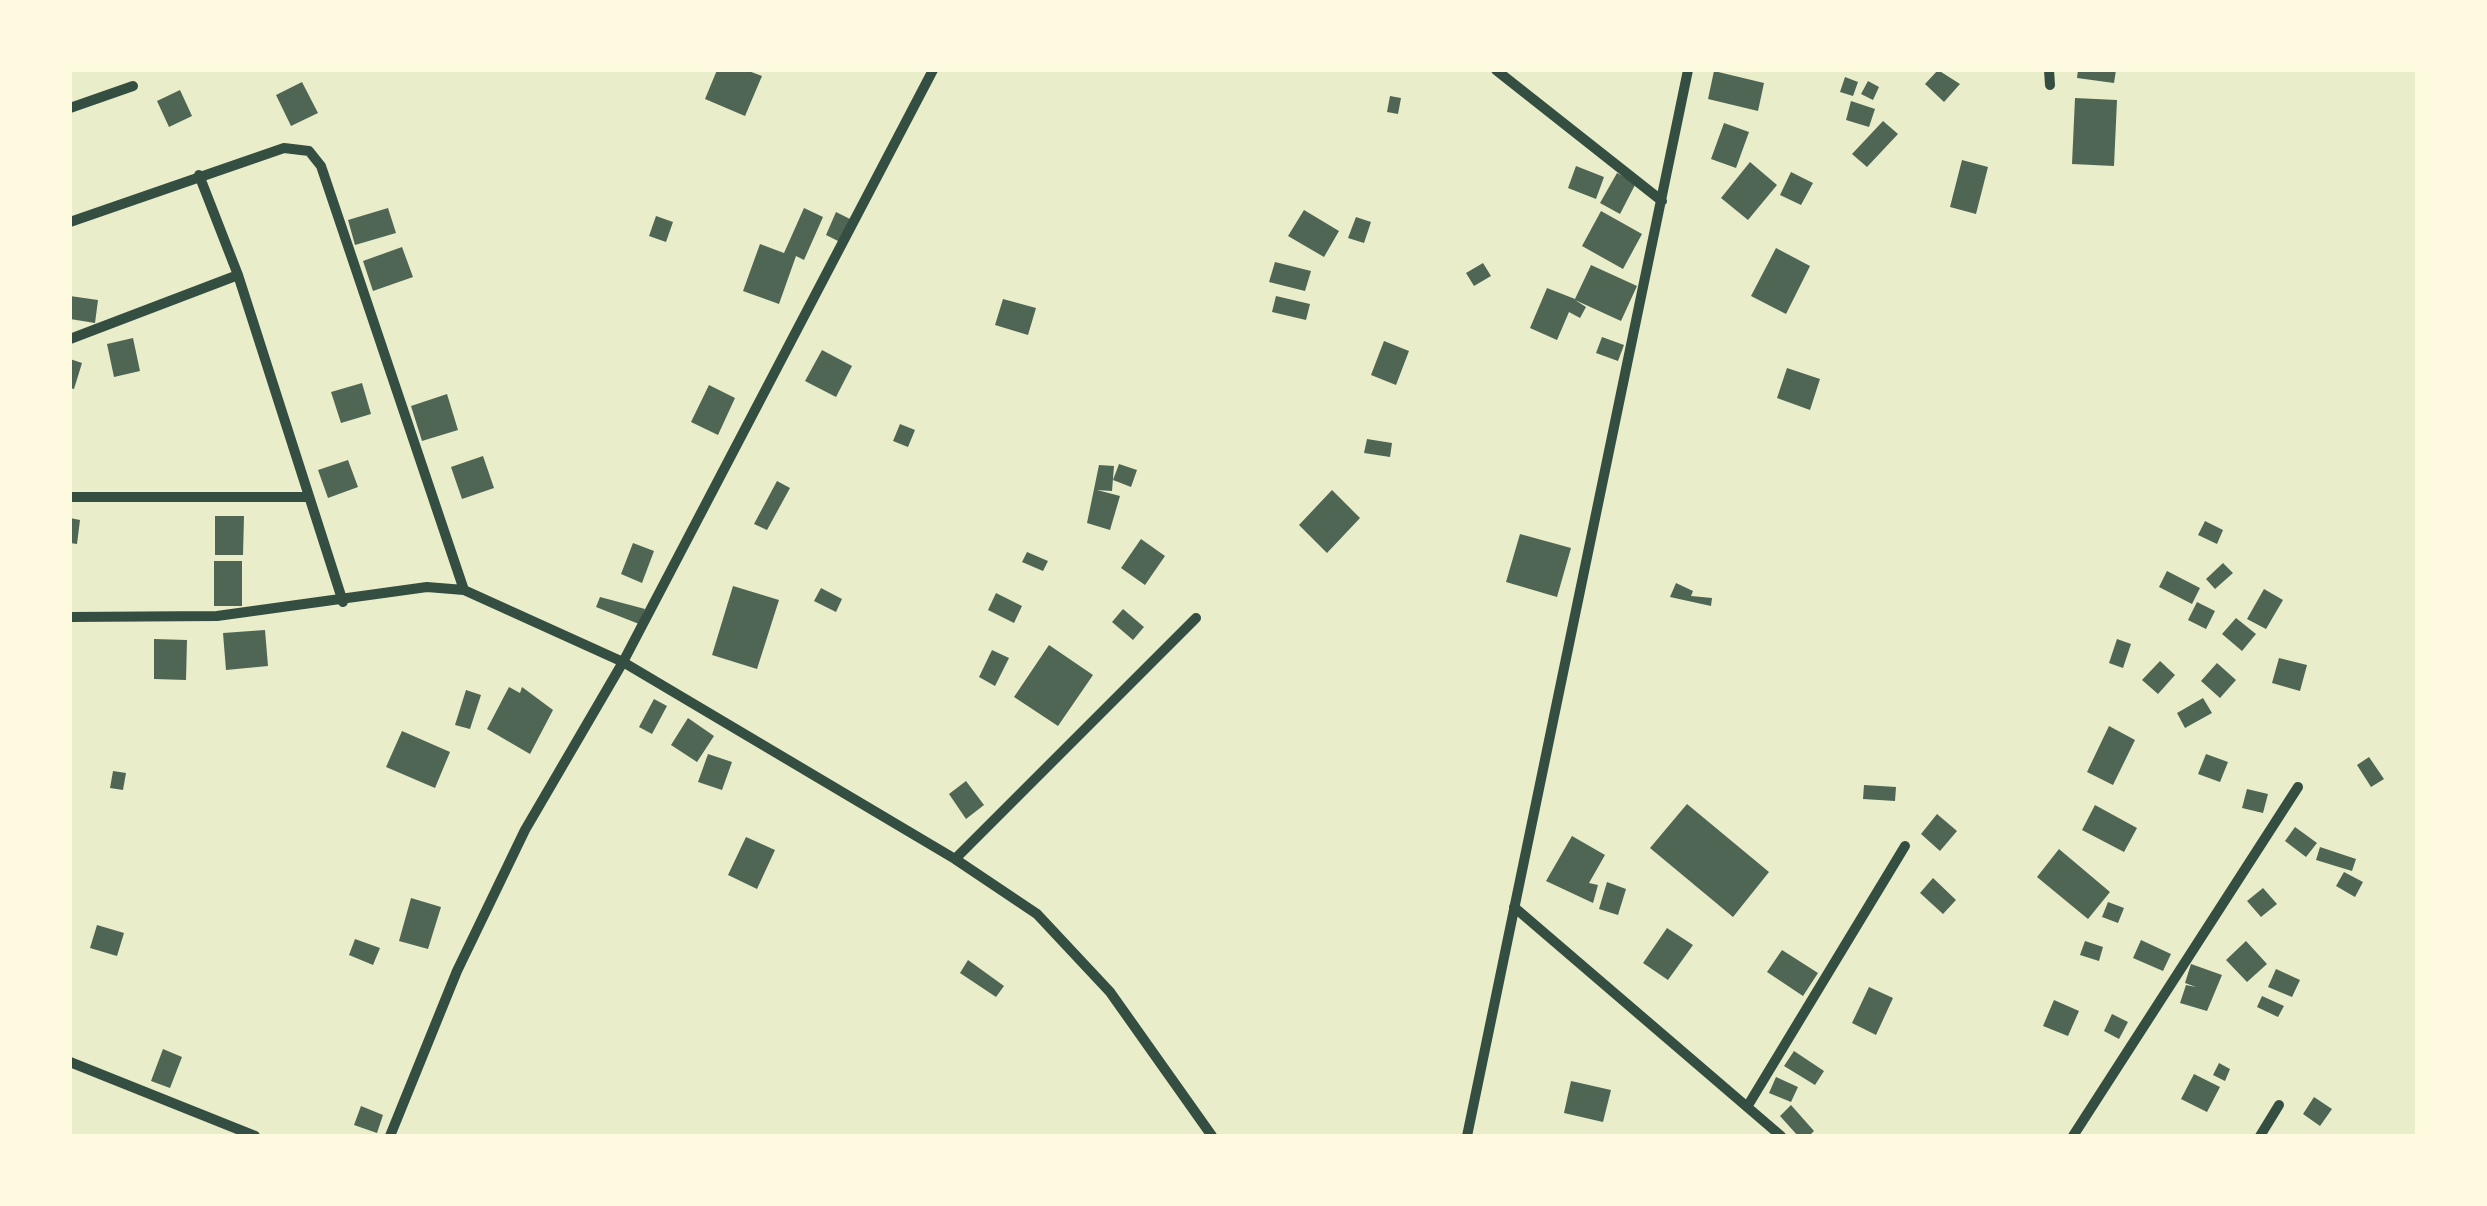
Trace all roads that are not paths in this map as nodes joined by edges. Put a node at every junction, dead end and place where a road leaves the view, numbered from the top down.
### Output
1 (933, 70) edge
2 (1496, 70) edge
3 (1688, 70) edge
4 (2049, 70) edge
5 (2050, 85) dead end
6 (133, 86) dead end
7 (70, 108) edge
8 (199, 175) junction
9 (1662, 201) junction
10 (70, 222) edge
11 (238, 276) junction
12 (70, 339) edge
13 (70, 497) edge
14 (309, 497) junction
15 (464, 590) junction
16 (343, 602) junction
17 (70, 618) edge
18 (1196, 618) dead end
19 (623, 662) junction
20 (2298, 787) dead end
21 (1905, 846) dead end
22 (955, 859) junction
23 (1514, 907) junction
24 (70, 1062) edge
25 (2279, 1105) dead end
26 (1747, 1107) junction
27 (255, 1136) edge
28 (390, 1136) edge
29 (1212, 1136) edge
30 (1467, 1136) edge
31 (1780, 1136) edge
32 (2073, 1136) edge
33 (2260, 1136) edge

1 - 19 street
2 - 9 street
3 - 9 street
4 - 5 street
6 - 7 street
8 - 10 street
8 - 11 street
8 - 15 street
9 - 23 street
11 - 12 street
11 - 14 street
13 - 14 street
14 - 16 street
15 - 16 street
15 - 19 street
16 - 17 street
18 - 22 street
19 - 22 street
19 - 28 street
20 - 32 street
21 - 26 street
22 - 29 street
23 - 26 street
23 - 30 street
24 - 27 street
25 - 33 street
26 - 31 street

